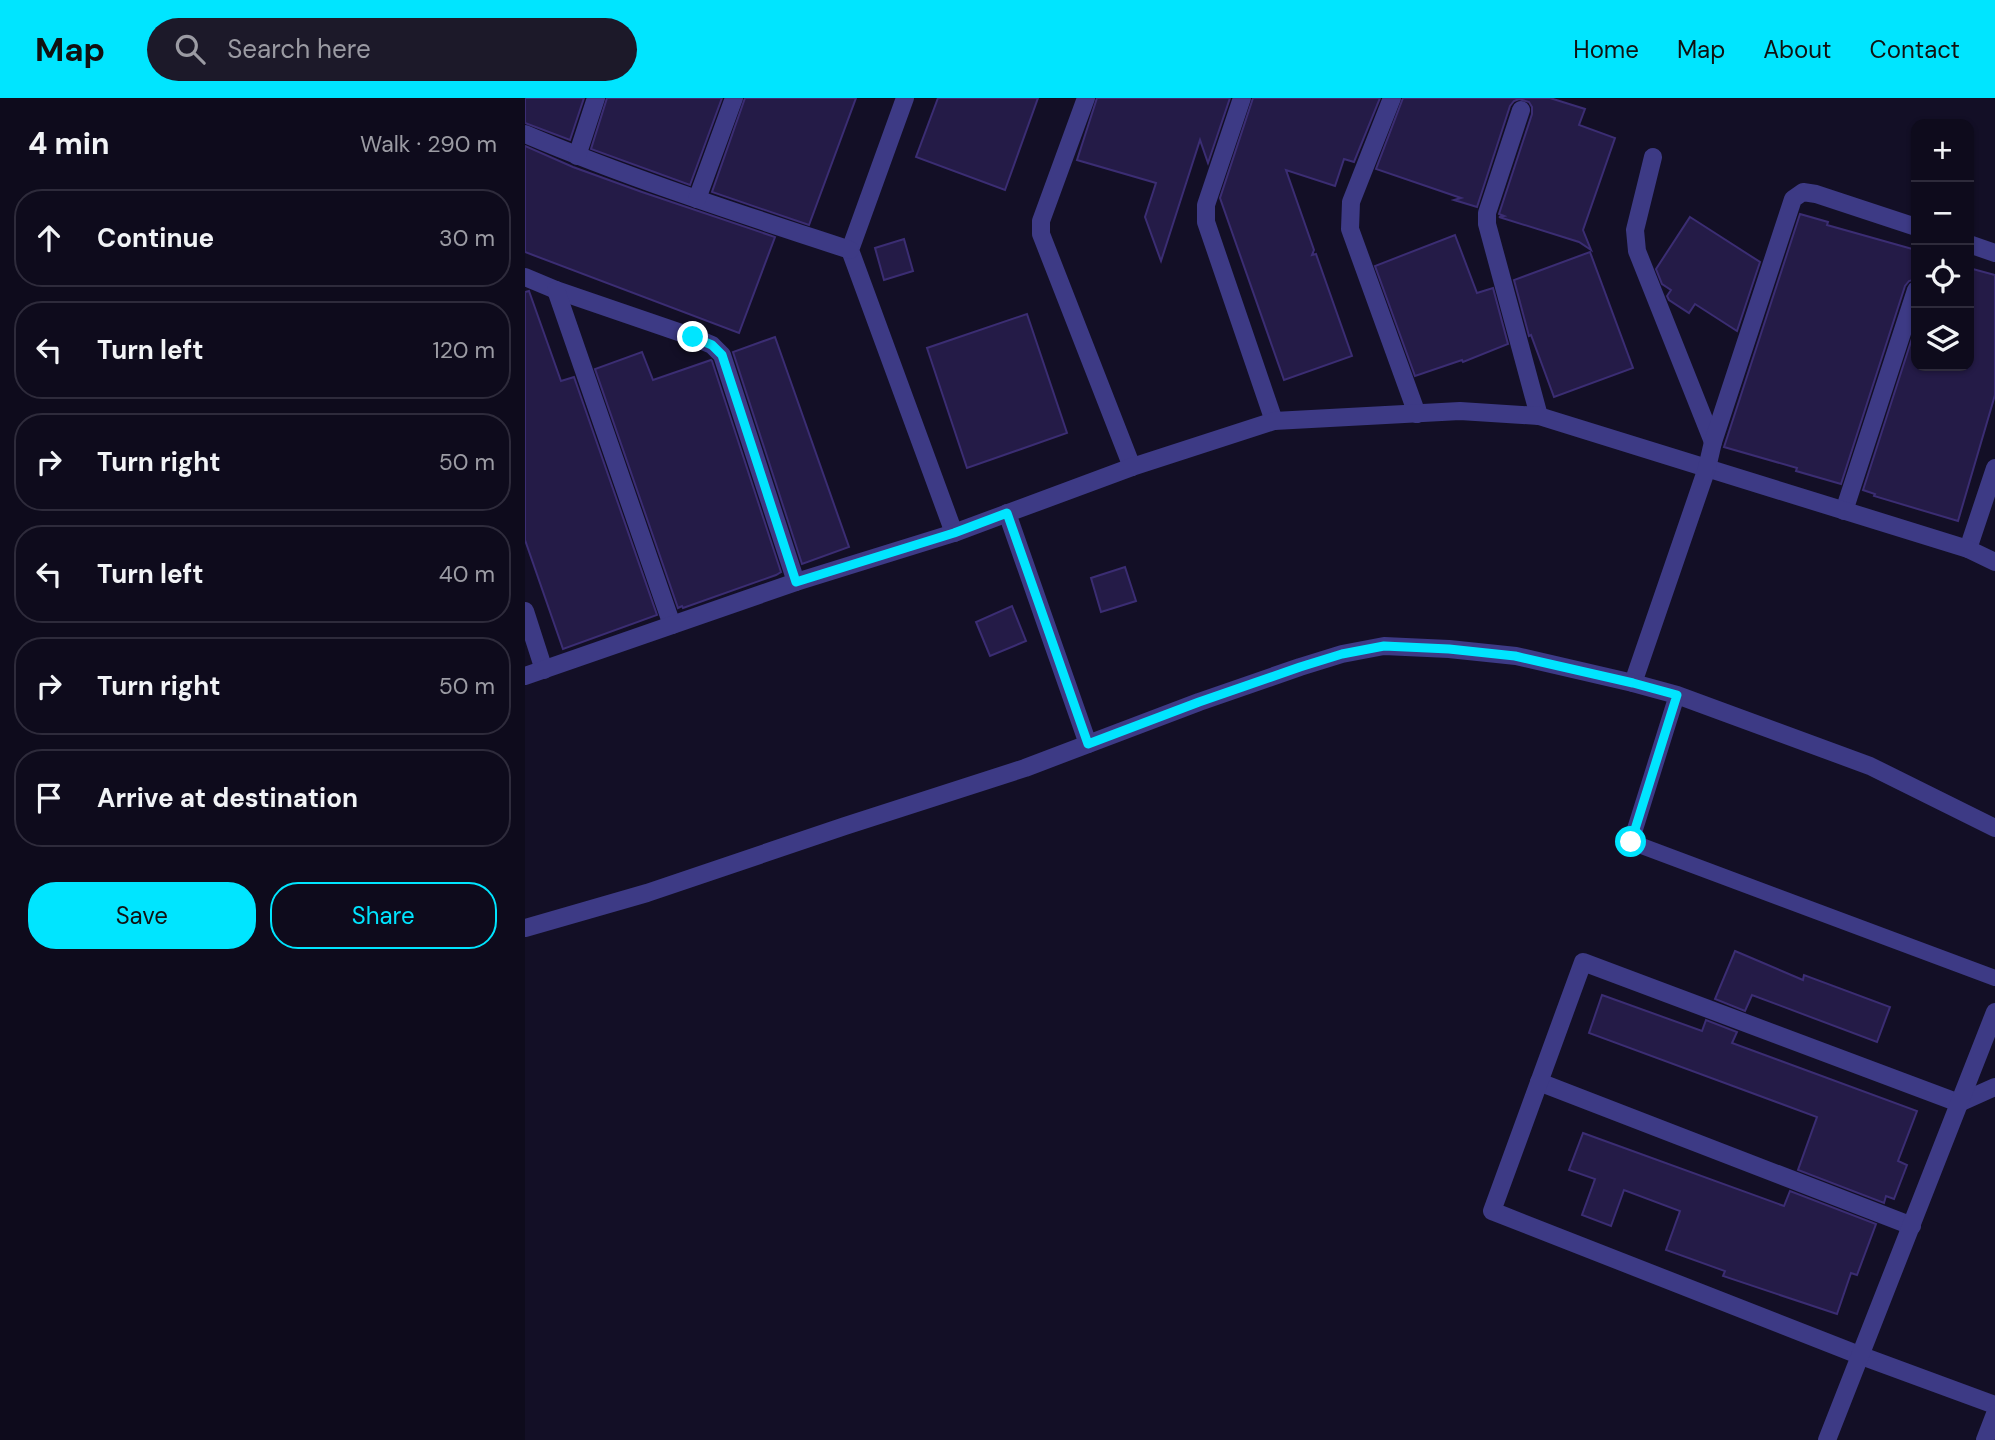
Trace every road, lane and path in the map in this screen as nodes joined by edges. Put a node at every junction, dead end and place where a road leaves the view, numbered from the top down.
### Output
1 (596, 98) edge
2 (734, 98) edge
3 (905, 98) edge
4 (1086, 98) edge
5 (1242, 98) edge
6 (1392, 98) edge
7 (1521, 110) dead end
8 (525, 134) edge
9 (577, 156) junction
10 (1653, 157) dead end
11 (697, 199) junction
12 (1911, 225) edge
13 (1972, 245) edge
14 (850, 250) junction
15 (1995, 253) edge
16 (525, 277) edge
17 (556, 290) junction
18 (1911, 305) edge
19 (1417, 414) junction
20 (1539, 416) junction
21 (1273, 421) junction
22 (1713, 442) junction
23 (1132, 467) junction
24 (1707, 468) junction
25 (1995, 468) edge
26 (1844, 511) junction
27 (1007, 513) junction
28 (954, 533) junction
29 (1968, 549) junction
30 (1995, 562) edge
31 (796, 582) junction
32 (525, 611) edge
33 (672, 625) junction
34 (544, 670) junction
35 (525, 676) edge
36 (1633, 683) junction
37 (1677, 695) junction
38 (1088, 744) junction
39 (1995, 828) edge
40 (525, 928) edge
41 (1995, 978) edge
42 (1995, 1012) edge
43 (1539, 1082) junction
44 (1995, 1087) edge
45 (1959, 1103) junction
46 (1912, 1226) junction
47 (1859, 1355) junction
48 (1995, 1405) edge
49 (1995, 1414) edge
50 (1827, 1440) edge
51 (1985, 1440) edge

1 - 9 street
2 - 11 street
3 - 14 street
4 - 23 street
5 - 21 street
6 - 19 street
7 - 20 street
8 - 9 street
9 - 11 street
10 - 22 street
11 - 14 street
12 - 22 street
13 - 15 street
14 - 28 street
16 - 17 street
17 - 31 street
17 - 33 street
18 - 26 street
19 - 20 street
19 - 21 street
20 - 24 street
21 - 23 street
22 - 24 street
23 - 27 street
24 - 26 street
24 - 36 street
25 - 29 street
26 - 29 street
27 - 28 street
27 - 38 street
28 - 31 street
29 - 30 street
31 - 33 street
32 - 34 street
33 - 34 street
34 - 35 street
36 - 37 street
36 - 38 street
37 - 39 street
37 - 41 lane
38 - 40 street
42 - 45 street
43 - 45 street
43 - 46 street
43 - 47 street
44 - 45 street
45 - 46 street
46 - 47 street
47 - 48 street
47 - 50 street
49 - 51 street

